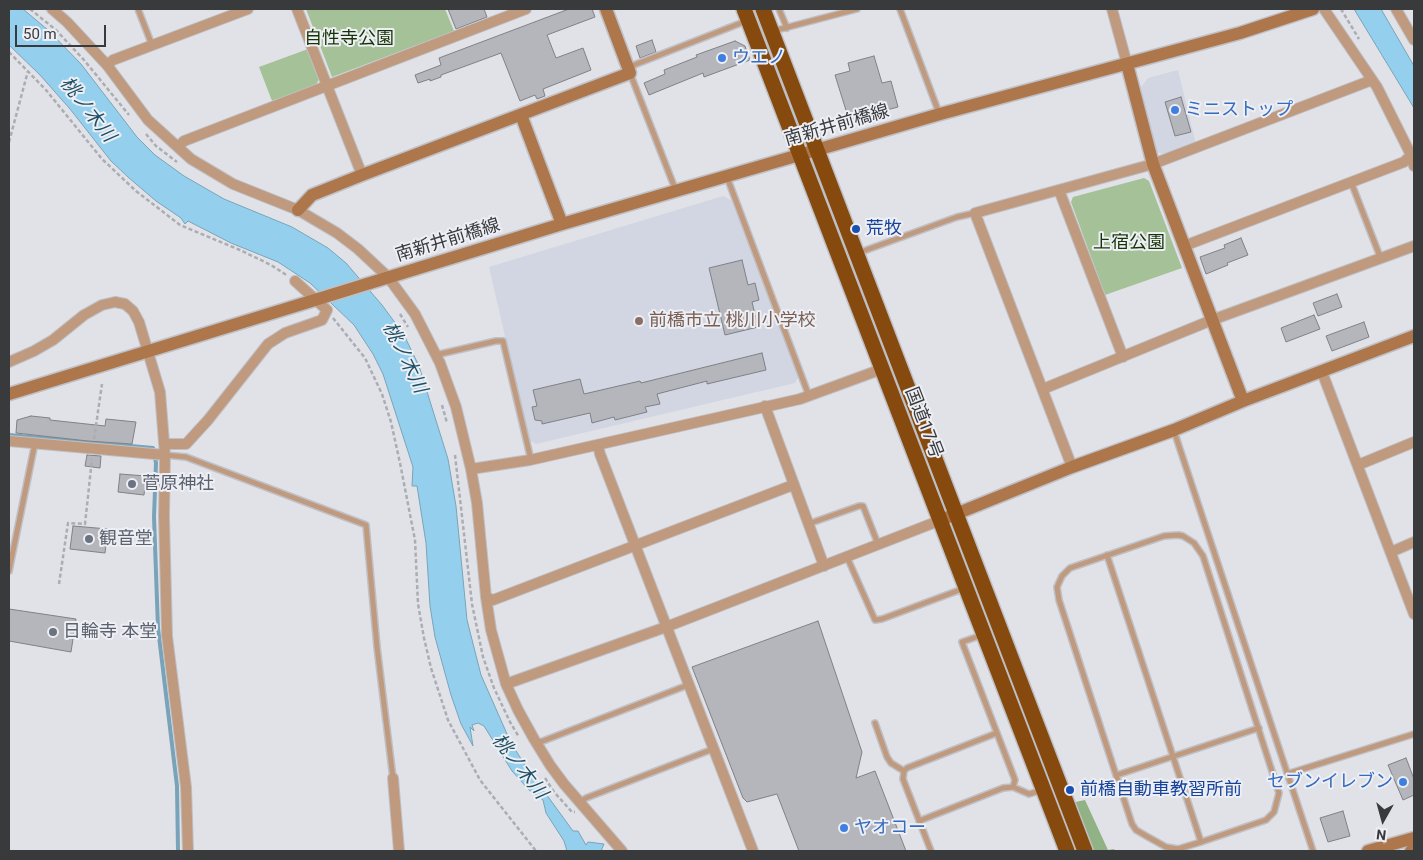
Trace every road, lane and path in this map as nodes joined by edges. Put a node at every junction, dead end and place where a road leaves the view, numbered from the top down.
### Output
1 (30, 9) edge
2 (52, 9) edge
3 (138, 9) edge
4 (248, 9) edge
5 (297, 9) edge
6 (526, 9) edge
7 (606, 9) edge
8 (763, 9) edge
9 (779, 9) edge
10 (857, 9) edge
11 (900, 9) edge
12 (1112, 9) edge
13 (1313, 9) edge
14 (1324, 9) edge
15 (1396, 9) edge
16 (497, 14) edge
17 (746, 14) edge
18 (779, 30) junction
19 (1414, 40) edge
20 (152, 45) junction
21 (9, 52) edge
22 (1127, 64) junction
23 (107, 65) junction
24 (28, 72) junction
25 (630, 73) junction
26 (1372, 80) junction
27 (327, 86) junction
28 (940, 114) junction
29 (520, 116) junction
30 (131, 117) dead end
31 (144, 132) dead end
32 (9, 142) edge
33 (178, 147) junction
34 (817, 149) junction
35 (800, 154) junction
36 (1411, 155) junction
37 (179, 163) dead end
38 (1153, 164) junction
39 (1414, 166) edge
40 (362, 175) junction
41 (727, 176) junction
42 (1351, 182) junction
43 (1059, 190) junction
44 (676, 192) junction
45 (298, 210) junction
46 (975, 213) junction
47 (562, 224) junction
48 (1184, 246) junction
49 (1414, 246) edge
50 (857, 253) junction
51 (1381, 259) junction
52 (388, 278) junction
53 (295, 281) joint
54 (321, 303) junction
55 (396, 307) dead end
56 (1212, 320) junction
57 (410, 330) dead end
58 (1414, 336) edge
59 (148, 350) junction
60 (435, 353) junction
61 (1123, 357) junction
62 (9, 362) edge
63 (882, 369) junction
64 (1322, 372) junction
65 (102, 384) dead end
66 (1043, 389) junction
67 (9, 394) edge
68 (810, 396) junction
69 (1243, 401) junction
70 (442, 405) dead end
71 (765, 406) junction
72 (447, 423) dead end
73 (1174, 430) junction
74 (9, 441) edge
75 (1414, 442) edge
76 (35, 444) junction
77 (164, 444) junction
78 (598, 445) junction
79 (93, 449) junction
80 (454, 450) dead end
81 (165, 455) junction
82 (531, 460) junction
83 (1358, 466) junction
84 (1072, 467) junction
85 (471, 469) junction
86 (793, 485) junction
87 (957, 515) junction
88 (940, 520) junction
89 (808, 524) junction
90 (1414, 542) edge
91 (878, 545) junction
92 (635, 546) junction
93 (1391, 552) junction
94 (1107, 555) junction
95 (847, 557) junction
96 (824, 566) junction
97 (9, 571) edge
98 (59, 584) dead end
99 (966, 587) junction
100 (486, 598) junction
101 (1414, 614) edge
102 (666, 627) junction
103 (984, 634) junction
104 (506, 684) junction
105 (688, 685) junction
106 (875, 723) dead end
107 (1258, 728) junction
108 (997, 733) junction
109 (1414, 734) edge
110 (519, 737) dead end
111 (536, 743) junction
112 (713, 749) junction
113 (1174, 757) junction
114 (904, 771) junction
115 (1287, 774) junction
116 (543, 776) dead end
117 (1117, 776) junction
118 (393, 778) joint
119 (1013, 787) junction
120 (1044, 789) junction
121 (578, 801) junction
122 (581, 813) dead end
123 (919, 821) junction
124 (1414, 838) edge
125 (1201, 842) junction
126 (1414, 850) edge
127 (188, 851) edge
128 (399, 851) edge
129 (536, 851) edge
130 (622, 851) edge
131 (753, 851) edge
132 (931, 851) edge
133 (1068, 851) edge
134 (1085, 851) edge
135 (1313, 851) edge
136 (1368, 851) edge
137 (1411, 851) edge

1 - 30 path
2 - 23 street
3 - 20 lane
4 - 20 street
5 - 27 street
6 - 16 street
7 - 25 street
8 - 18 highway, 国道17号
9 - 18 lane
10 - 18 lane
11 - 28 lane
12 - 22 street
13 - 22 street, 南新井前橋線
14 - 26 street
15 - 19 street
16 - 27 street
17 - 25 lane
17 - 35 highway, 国道17号
18 - 34 highway, 国道17号
20 - 23 street
21 - 24 path
22 - 28 street, 南新井前橋線
22 - 38 street
23 - 33 street
24 - 32 path
24 - 53 path
25 - 29 street
25 - 44 lane
26 - 36 street
26 - 38 street
27 - 33 street
27 - 40 street
28 - 34 street, 南新井前橋線
29 - 40 street
29 - 47 street
31 - 37 path
33 - 45 street
34 - 35 street, 南新井前橋線
34 - 50 highway, 国道17号
35 - 41 street, 南新井前橋線
35 - 63 highway, 国道17号
36 - 39 street
36 - 42 street
38 - 43 street
38 - 48 street
40 - 45 street
41 - 44 street, 南新井前橋線
41 - 68 lane
42 - 48 street
42 - 51 lane
43 - 46 street
43 - 61 street
44 - 47 street, 南新井前橋線
45 - 52 street
46 - 50 lane
46 - 66 street
47 - 52 street, 南新井前橋線
48 - 56 street
49 - 51 street
50 - 87 highway, 国道17号
51 - 56 street
52 - 54 street, 南新井前橋線
52 - 60 street
53 - 54 street
54 - 59 street
54 - 77 street
54 - 129 path
55 - 57 path
56 - 61 street
56 - 69 street
58 - 64 street
59 - 62 street
59 - 67 street
59 - 77 street
60 - 82 lane
60 - 85 street
61 - 66 street
63 - 68 street
63 - 88 highway, 国道17号
64 - 69 street
64 - 83 street
65 - 79 path
66 - 84 street
68 - 71 street
69 - 73 street
70 - 72 path
71 - 78 street
71 - 86 street
73 - 84 street
73 - 115 lane
74 - 76 street
75 - 83 street
76 - 79 street
76 - 97 lane
77 - 81 street
78 - 82 street
78 - 92 street
79 - 81 street
79 - 98 path
80 - 110 path
81 - 118 lane
81 - 127 street
82 - 85 street
83 - 93 street
84 - 87 street
85 - 100 street
86 - 89 street
86 - 92 street
87 - 88 street
87 - 134 highway, 国道17号
88 - 91 street
88 - 99 highway, 国道17号
89 - 91 lane
89 - 96 street
90 - 93 street
91 - 95 street
92 - 100 street
92 - 102 street
93 - 101 street
94 - 107 lane
94 - 113 lane
94 - 117 lane
95 - 96 street
95 - 99 lane
96 - 102 street
99 - 103 highway, 国道17号
100 - 104 street
102 - 104 street
102 - 105 street
103 - 108 lane
103 - 120 highway, 国道17号
104 - 111 street
105 - 111 lane
105 - 112 street
106 - 114 lane
107 - 113 lane
107 - 125 lane
108 - 114 lane
108 - 119 lane
109 - 115 lane
111 - 121 street
112 - 121 lane
112 - 131 street
113 - 117 lane
113 - 125 lane
114 - 123 lane
115 - 135 lane
116 - 122 path
117 - 125 lane
118 - 128 street
119 - 120 lane
119 - 123 lane
120 - 133 highway, 国道17号
121 - 130 street
123 - 132 lane
124 - 136 street
126 - 137 street

